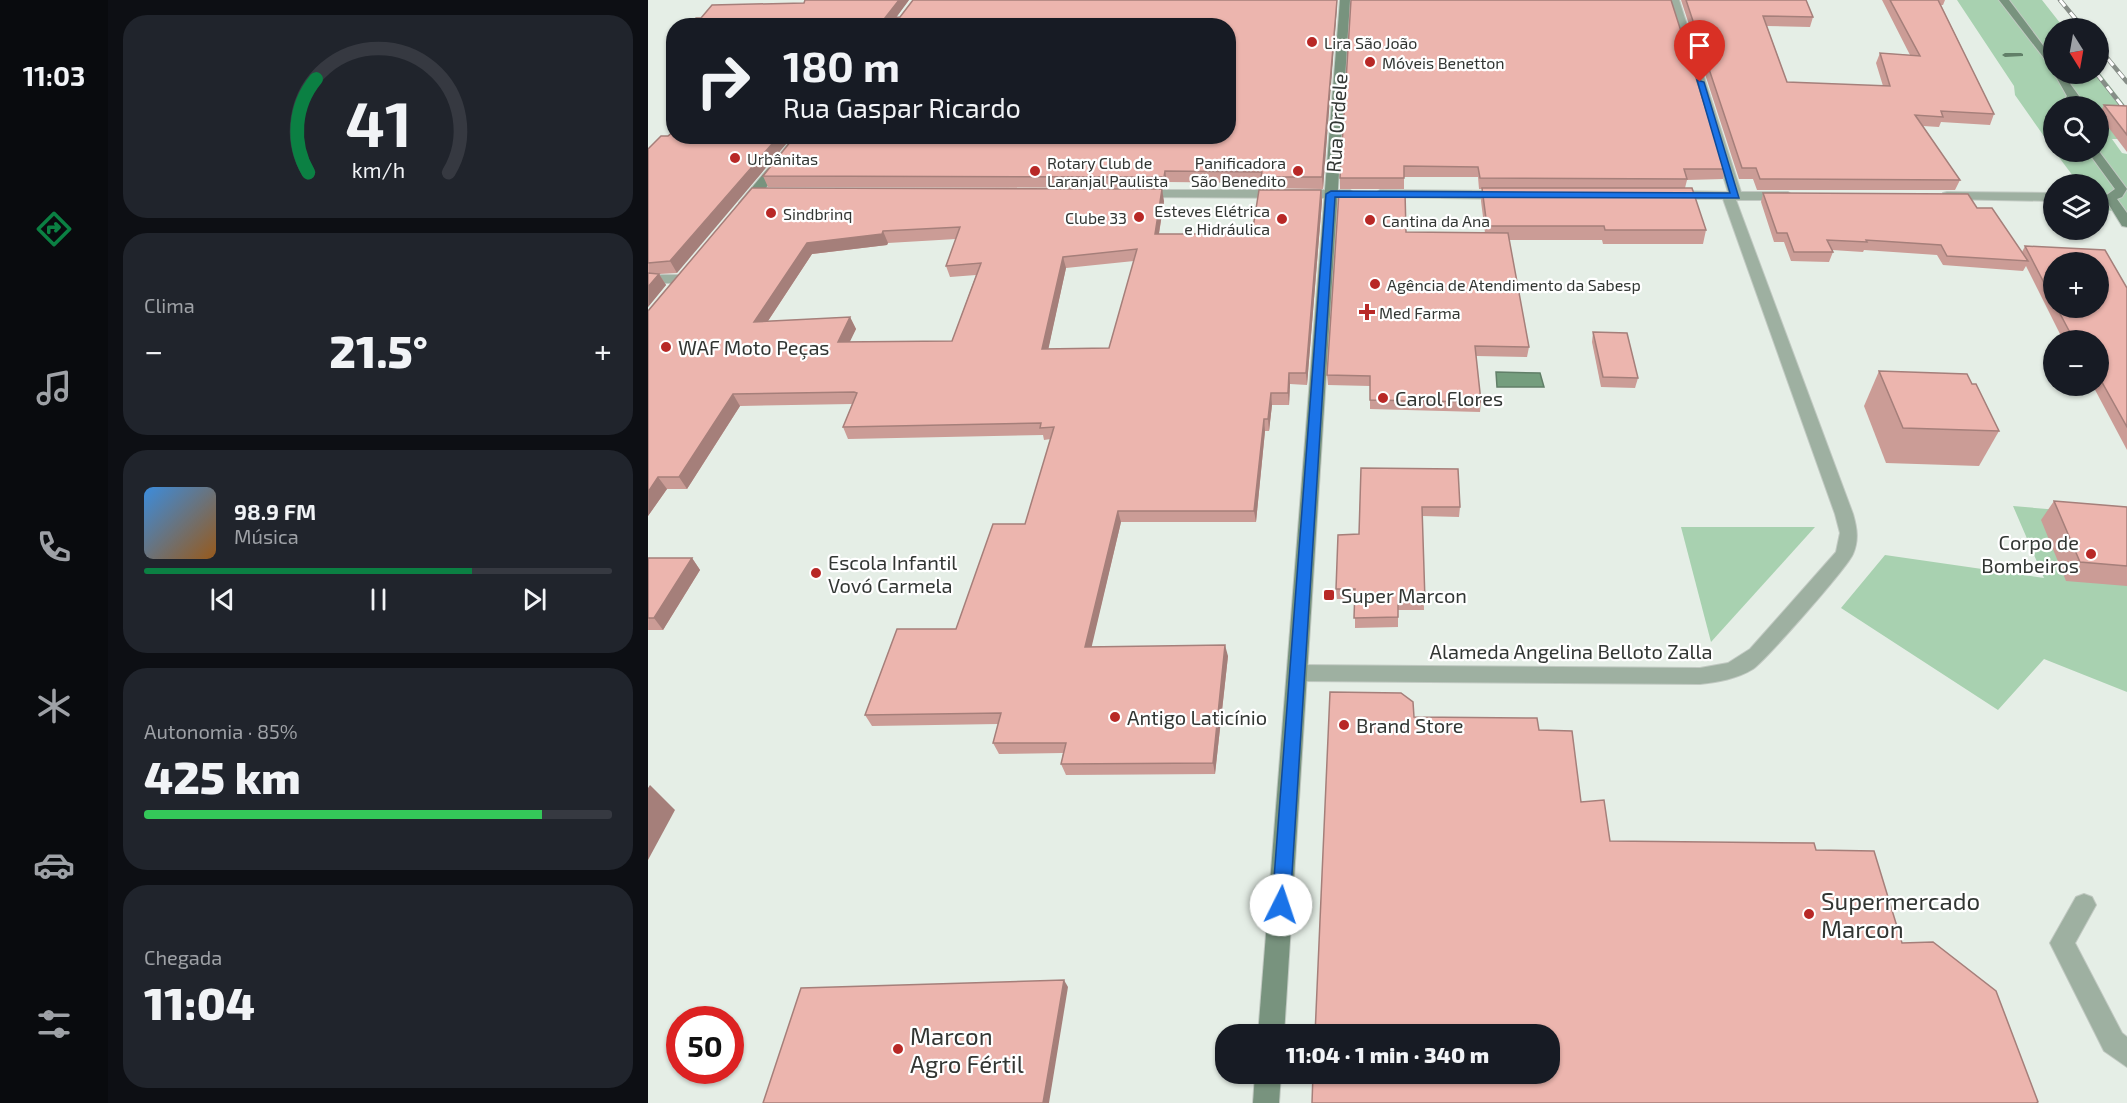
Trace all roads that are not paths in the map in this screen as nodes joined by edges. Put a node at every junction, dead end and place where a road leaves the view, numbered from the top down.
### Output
1 (1336, 0) edge
2 (1345, 0) edge
3 (1674, 0) edge
4 (2004, 0) edge
5 (2043, 53) edge
6 (795, 144) edge
7 (2101, 162) edge
8 (755, 193) junction
9 (774, 193) edge
10 (1125, 194) edge
11 (1331, 194) junction
12 (1526, 195) edge
13 (1657, 195) edge
14 (1732, 196) junction
15 (1807, 196) edge
16 (1936, 196) edge
17 (2109, 196) edge
18 (2043, 197) edge
19 (2109, 203) edge
20 (733, 219) edge
21 (2127, 223) edge
22 (685, 275) joint
23 (648, 279) edge
24 (668, 295) edge
25 (1298, 673) junction
26 (2084, 905) dead end
27 (1272, 1024) edge
28 (2127, 1054) edge
29 (1267, 1084) edge
30 (1266, 1103) edge

1 - 2 street
2 - 11 main road, Rua Ordele
3 - 14 street, Alameda Angelina Belloto Zalla
4 - 5 main road
6 - 8 main road
7 - 17 main road
8 - 9 street
8 - 20 main road
10 - 11 street
11 - 12 street
11 - 25 main road, Rua Ordele
13 - 14 street
14 - 15 street
14 - 25 street, Alameda Angelina Belloto Zalla
16 - 18 street
19 - 21 main road
22 - 23 street
22 - 24 main road
25 - 27 main road, Rua Ordele
26 - 28 street
29 - 30 main road

